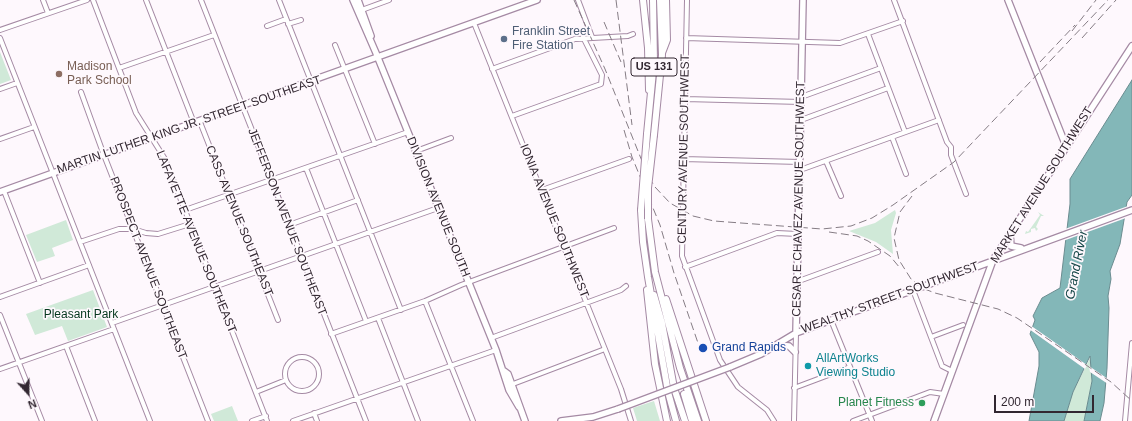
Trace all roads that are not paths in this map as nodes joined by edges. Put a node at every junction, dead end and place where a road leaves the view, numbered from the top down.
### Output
1 (43, 0) edge
2 (87, 0) edge
3 (93, 0) edge
4 (146, 0) edge
5 (201, 0) edge
6 (278, 0) edge
7 (353, 0) edge
8 (358, 0) edge
9 (389, 0) edge
10 (537, 0) edge
11 (578, 0) edge
12 (643, 0) edge
13 (653, 0) edge
14 (660, 0) edge
15 (666, 0) edge
16 (687, 0) edge
17 (802, 0) edge
18 (894, 0) edge
19 (1008, 0) edge
20 (360, 11) junction
21 (48, 13) junction
22 (286, 19) junction
23 (301, 20) dead end
24 (903, 21) junction
25 (474, 23) junction
26 (288, 24) junction
27 (267, 26) dead end
28 (0, 30) edge
29 (633, 34) dead end
30 (868, 34) junction
31 (214, 35) junction
32 (583, 37) junction
33 (592, 37) junction
34 (0, 38) edge
35 (686, 38) junction
36 (802, 42) junction
37 (335, 45) dead end
38 (1132, 46) edge
39 (167, 52) junction
40 (662, 55) junction
41 (378, 58) junction
42 (119, 68) junction
43 (881, 68) junction
44 (492, 69) junction
45 (345, 70) junction
46 (311, 82) junction
47 (17, 83) junction
48 (888, 88) junction
49 (0, 89) edge
50 (81, 92) dead end
51 (685, 99) junction
52 (801, 100) junction
53 (242, 106) junction
54 (650, 112) junction
55 (512, 116) junction
56 (801, 120) junction
57 (939, 120) junction
58 (197, 122) junction
59 (34, 127) junction
60 (408, 132) junction
61 (905, 132) junction
62 (892, 137) junction
63 (152, 138) junction
64 (451, 138) dead end
65 (0, 139) edge
66 (375, 144) junction
67 (1066, 146) junction
68 (416, 151) junction
69 (104, 155) junction
70 (340, 156) junction
71 (629, 158) dead end
72 (683, 159) junction
73 (826, 161) junction
74 (800, 162) junction
75 (306, 168) junction
76 (800, 170) junction
77 (52, 173) junction
78 (906, 174) dead end
79 (271, 180) junction
80 (542, 190) junction
81 (2, 191) edge
82 (966, 194) dead end
83 (229, 196) junction
84 (841, 196) dead end
85 (358, 200) junction
86 (438, 208) junction
87 (185, 210) junction
88 (1129, 211) edge
89 (323, 213) junction
90 (190, 224) junction
91 (289, 225) junction
92 (614, 228) dead end
93 (133, 229) junction
94 (370, 232) junction
95 (797, 234) junction
96 (1010, 234) junction
97 (80, 242) junction
98 (336, 244) junction
99 (564, 247) junction
100 (1026, 248) junction
101 (878, 252) dead end
102 (300, 256) junction
103 (652, 259) junction
104 (993, 260) junction
105 (88, 265) junction
106 (685, 267) junction
107 (647, 268) junction
108 (260, 271) junction
109 (648, 277) junction
110 (469, 282) junction
111 (796, 282) junction
112 (40, 283) junction
113 (626, 286) dead end
114 (214, 287) junction
115 (913, 290) junction
116 (0, 297) edge
117 (425, 301) junction
118 (587, 303) junction
119 (162, 305) junction
120 (401, 310) junction
121 (0, 315) edge
122 (378, 318) junction
123 (278, 320) dead end
124 (831, 320) junction
125 (366, 321) junction
126 (112, 323) junction
127 (963, 325) dead end
128 (114, 329) junction
129 (796, 333) junction
130 (331, 334) junction
131 (931, 337) junction
132 (491, 338) junction
133 (1132, 343) edge
134 (778, 345) junction
135 (66, 346) junction
136 (604, 349) junction
137 (496, 350) junction
138 (795, 352) junction
139 (19, 362) junction
140 (450, 366) junction
141 (850, 367) junction
142 (680, 368) junction
143 (0, 369) edge
144 (1131, 369) edge
145 (504, 371) junction
146 (952, 371) junction
147 (286, 380) junction
148 (694, 381) junction
149 (403, 382) junction
150 (513, 384) junction
151 (674, 388) junction
152 (794, 388) junction
153 (256, 392) junction
154 (944, 394) junction
155 (357, 398) junction
156 (519, 406) junction
157 (314, 413) junction
158 (870, 415) junction
159 (267, 419) edge
160 (584, 420) edge
161 (42, 421) edge
162 (95, 421) edge
163 (150, 421) edge
164 (208, 421) edge
165 (252, 421) edge
166 (293, 421) edge
167 (318, 421) edge
168 (366, 421) edge
169 (418, 421) edge
170 (473, 421) edge
171 (525, 421) edge
172 (561, 421) edge
173 (631, 421) edge
174 (667, 421) edge
175 (676, 421) edge
176 (685, 421) edge
177 (692, 421) edge
178 (698, 421) edge
179 (706, 421) edge
180 (774, 421) edge
181 (794, 421) edge
182 (853, 421) edge
183 (872, 421) edge
184 (934, 421) edge
185 (1125, 421) edge

1 - 21 street
2 - 21 street
3 - 42 street, LAFAYETTE AVENUE SOUTHEAST
4 - 39 street, CASS AVENUE SOUTHEAST
5 - 31 street, JEFFERSON AVENUE SOUTHEAST
6 - 22 street
7 - 20 main road, DIVISION AVENUE SOUTH
8 - 20 main road, DIVISION AVENUE SOUTH
9 - 20 street
10 - 25 main road, MARTIN LUTHER KING JR. STREET SOUTHEAST
11 - 33 street
12 - 54 highway
13 - 54 highway, US 131
14 - 40 highway, US 131
15 - 40 highway
16 - 35 street, CENTURY AVENUE SOUTHWEST
17 - 36 main road, CESAR E CHAVEZ AVENUE SOUTHWEST
18 - 24 street
19 - 67 main road
20 - 41 main road, DIVISION AVENUE SOUTH
21 - 28 street
22 - 26 street
22 - 27 street
23 - 26 street
24 - 30 street
24 - 57 street
25 - 41 main road, MARTIN LUTHER KING JR. STREET SOUTHEAST
25 - 44 street, IONIA AVENUE SOUTHWEST
26 - 46 street
29 - 33 street
30 - 36 street
30 - 43 street
31 - 39 street
31 - 53 street, JEFFERSON AVENUE SOUTHEAST
32 - 33 street
32 - 44 street
32 - 55 street
34 - 47 street
35 - 36 street
35 - 51 street, CENTURY AVENUE SOUTHWEST
36 - 52 main road, CESAR E CHAVEZ AVENUE SOUTHWEST
37 - 45 street
38 - 67 main road, MARKET AVENUE SOUTHWEST
39 - 42 street
39 - 58 street, CASS AVENUE SOUTHEAST
40 - 103 highway, US 131, bridge
41 - 45 main road, MARTIN LUTHER KING JR. STREET SOUTHEAST
41 - 60 main road, DIVISION AVENUE SOUTH
42 - 63 street, LAFAYETTE AVENUE SOUTHEAST
43 - 48 street
43 - 52 street
44 - 55 street, IONIA AVENUE SOUTHWEST
45 - 46 main road, MARTIN LUTHER KING JR. STREET SOUTHEAST
45 - 66 street
46 - 53 main road, MARTIN LUTHER KING JR. STREET SOUTHEAST
46 - 70 street
47 - 49 street
47 - 59 street
48 - 56 street
48 - 61 street
50 - 69 street, PROSPECT AVENUE SOUTHEAST
51 - 52 street
51 - 72 street, CENTURY AVENUE SOUTHWEST
52 - 56 main road, CESAR E CHAVEZ AVENUE SOUTHWEST
53 - 58 main road, MARTIN LUTHER KING JR. STREET SOUTHEAST
53 - 79 street, JEFFERSON AVENUE SOUTHEAST
54 - 107 highway, US 131, bridge
55 - 80 street, IONIA AVENUE SOUTHWEST
56 - 74 main road, CESAR E CHAVEZ AVENUE SOUTHWEST
57 - 61 street
57 - 82 street
58 - 63 main road, MARTIN LUTHER KING JR. STREET SOUTHEAST
58 - 83 street, CASS AVENUE SOUTHEAST
59 - 65 street
59 - 77 street
60 - 66 street
60 - 68 main road, DIVISION AVENUE SOUTH
61 - 62 street
62 - 73 street
62 - 78 street
63 - 69 main road, MARTIN LUTHER KING JR. STREET SOUTHEAST
63 - 87 street, LAFAYETTE AVENUE SOUTHEAST
64 - 68 street
66 - 70 street
67 - 96 main road, MARKET AVENUE SOUTHWEST
68 - 86 main road, DIVISION AVENUE SOUTH
69 - 77 main road, MARTIN LUTHER KING JR. STREET SOUTHEAST
69 - 93 street, PROSPECT AVENUE SOUTHEAST
70 - 75 street
70 - 85 street
71 - 80 street
72 - 74 street
72 - 106 street, CENTURY AVENUE SOUTHWEST
73 - 76 street
73 - 84 street
74 - 76 main road, CESAR E CHAVEZ AVENUE SOUTHWEST
75 - 79 street
75 - 89 street
76 - 95 main road, CESAR E CHAVEZ AVENUE SOUTHWEST
77 - 81 main road, MARTIN LUTHER KING JR. STREET SOUTHEAST
77 - 97 street
79 - 83 street
79 - 91 street, JEFFERSON AVENUE SOUTHEAST
80 - 99 street, IONIA AVENUE SOUTHWEST
81 - 112 street
83 - 87 street
83 - 108 street, CASS AVENUE SOUTHEAST
85 - 89 street
85 - 94 street
86 - 94 street
86 - 110 main road, DIVISION AVENUE SOUTH
87 - 90 street, LAFAYETTE AVENUE SOUTHEAST
88 - 100 main road, WEALTHY STREET SOUTHWEST
89 - 91 street
89 - 98 street
90 - 93 street
90 - 114 street, LAFAYETTE AVENUE SOUTHEAST
91 - 102 street, JEFFERSON AVENUE SOUTHEAST
92 - 99 street
93 - 97 street
93 - 119 street, PROSPECT AVENUE SOUTHEAST
94 - 98 street
94 - 120 street
95 - 106 street
95 - 111 main road, CESAR E CHAVEZ AVENUE SOUTHWEST
96 - 100 main road
96 - 104 main road, MARKET AVENUE SOUTHWEST
97 - 105 street
98 - 102 street
98 - 125 street
99 - 110 street
99 - 118 street, IONIA AVENUE SOUTHWEST
100 - 104 main road, WEALTHY STREET SOUTHWEST
101 - 111 street
102 - 108 street
102 - 130 street, JEFFERSON AVENUE SOUTHEAST
103 - 142 highway, US 131
103 - 148 highway
104 - 115 main road, WEALTHY STREET SOUTHWEST
104 - 146 main road, MARKET AVENUE SOUTHWEST
105 - 112 street
105 - 126 street
106 - 180 street, CENTURY AVENUE SOUTHWEST
107 - 109 highway, US 131
107 - 174 highway
108 - 114 street
108 - 123 street, CASS AVENUE SOUTHEAST
109 - 151 highway
109 - 175 highway, US 131
110 - 117 street
110 - 132 main road, DIVISION AVENUE SOUTH
111 - 129 main road, CESAR E CHAVEZ AVENUE SOUTHWEST
112 - 116 street
113 - 118 street
114 - 119 street
114 - 153 street, LAFAYETTE AVENUE SOUTHEAST
115 - 124 main road, WEALTHY STREET SOUTHWEST
115 - 131 street
117 - 120 street
117 - 140 street
118 - 132 street
118 - 136 street, IONIA AVENUE SOUTHWEST
119 - 126 street
119 - 164 street, PROSPECT AVENUE SOUTHEAST
120 - 122 street
121 - 139 street
122 - 125 street
122 - 149 street
124 - 129 main road, WEALTHY STREET SOUTHWEST
124 - 141 street
125 - 130 street
126 - 128 street
127 - 131 street
128 - 135 street
128 - 163 street
129 - 134 main road, WEALTHY STREET SOUTHWEST
129 - 138 street, CESAR E CHAVEZ AVENUE SOUTHWEST
130 - 155 street, JEFFERSON AVENUE SOUTHEAST
131 - 146 street
132 - 137 main road, DIVISION AVENUE SOUTH
133 - 144 street
134 - 138 main road
134 - 148 main road, WEALTHY STREET SOUTHWEST, bridge
135 - 139 street
135 - 162 street
136 - 150 street
136 - 173 street, IONIA AVENUE SOUTHWEST
137 - 140 street
137 - 145 main road, DIVISION AVENUE SOUTH
138 - 152 street, CESAR E CHAVEZ AVENUE SOUTHWEST
139 - 143 street
139 - 161 street
140 - 149 street
140 - 170 street
141 - 152 street
141 - 158 street
142 - 177 highway
142 - 178 highway, US 131
144 - 185 street
145 - 150 main road, DIVISION AVENUE SOUTH
145 - 156 main road, DIVISION AVENUE SOUTH
146 - 154 main road, MARKET AVENUE SOUTHWEST
147 - 147 street
147 - 153 street
148 - 151 main road, WEALTHY STREET SOUTHWEST, bridge
148 - 179 highway
149 - 155 street
149 - 169 street
150 - 156 main road, DIVISION AVENUE SOUTH
151 - 160 main road, WEALTHY STREET SOUTHWEST, bridge
151 - 176 highway
152 - 181 street, CESAR E CHAVEZ AVENUE SOUTHWEST
153 - 159 street, LAFAYETTE AVENUE SOUTHEAST
154 - 158 street
154 - 184 main road, MARKET AVENUE SOUTHWEST
155 - 157 street
155 - 168 street, JEFFERSON AVENUE SOUTHEAST
156 - 171 main road, DIVISION AVENUE SOUTH
157 - 166 street
157 - 167 street
158 - 182 street
158 - 183 street
159 - 165 street
160 - 172 main road, WEALTHY STREET SOUTHWEST

